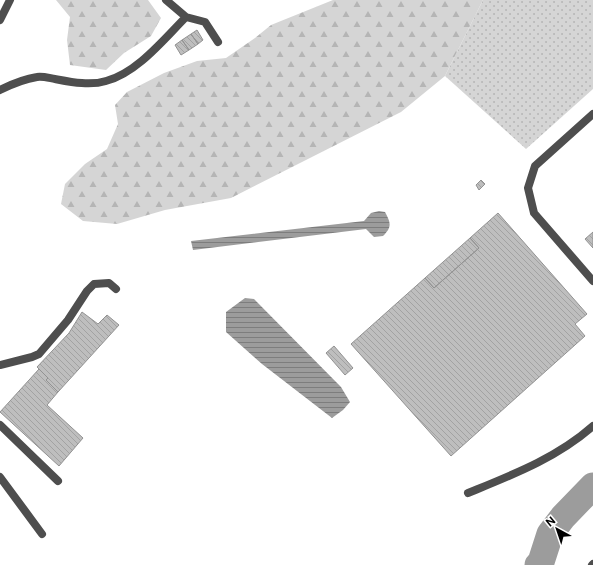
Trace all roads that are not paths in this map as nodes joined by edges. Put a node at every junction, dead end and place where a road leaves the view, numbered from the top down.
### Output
1 (10, 0) edge
2 (166, 0) edge
3 (186, 17) junction
4 (0, 20) edge
5 (218, 42) dead end
6 (0, 90) edge
7 (593, 114) edge
8 (593, 281) edge
9 (116, 289) dead end
10 (0, 365) edge
11 (0, 425) edge
12 (593, 426) edge
13 (0, 477) edge
14 (58, 481) dead end
15 (468, 493) dead end
16 (42, 534) dead end

1 - 4 street
2 - 3 street
3 - 5 street
3 - 6 street
7 - 8 street
9 - 10 street
11 - 14 street
12 - 15 street
13 - 16 street

